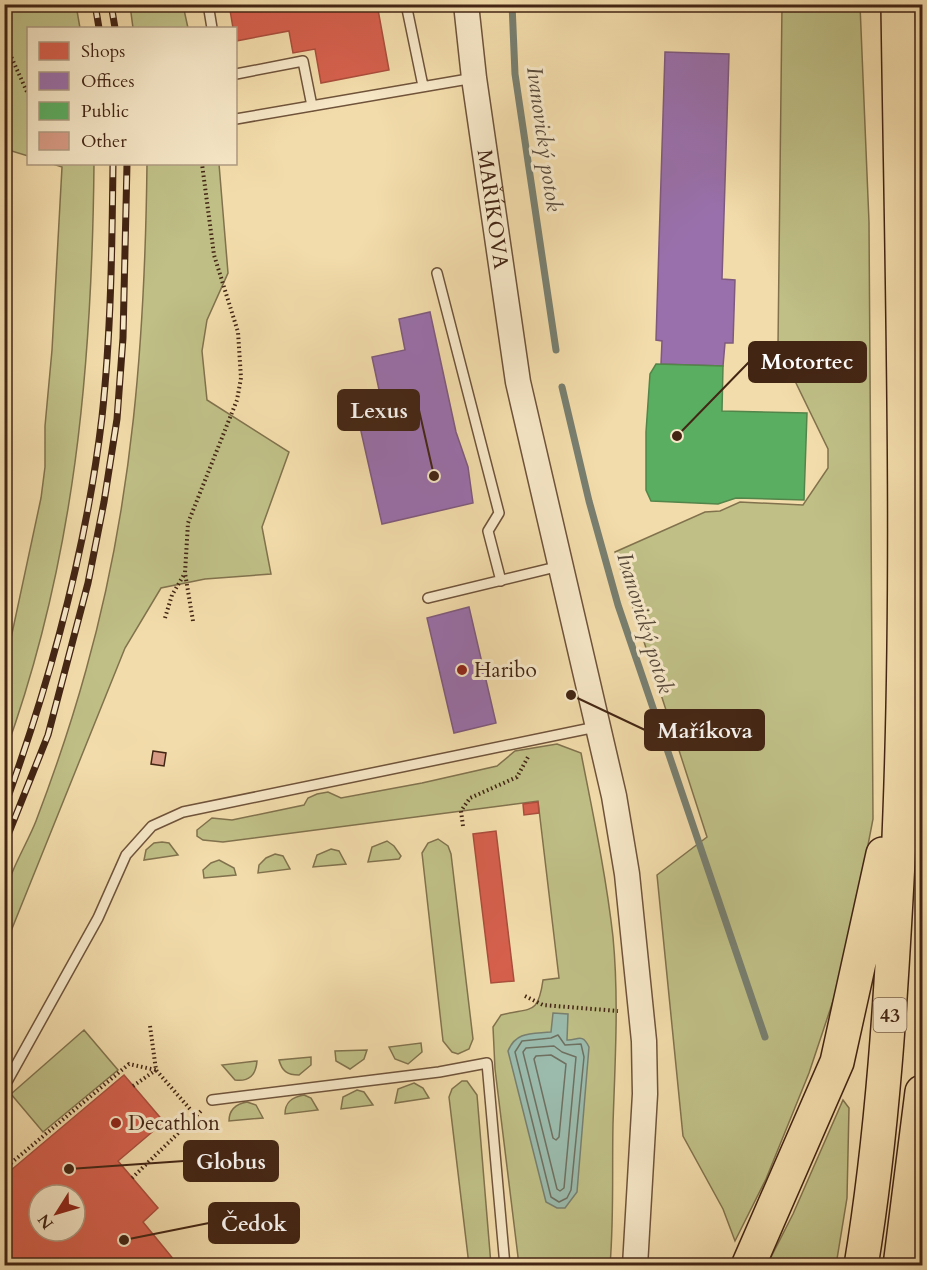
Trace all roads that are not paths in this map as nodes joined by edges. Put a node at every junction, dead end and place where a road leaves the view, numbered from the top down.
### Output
1 (208, 4) edge
2 (406, 4) edge
3 (466, 4) edge
4 (898, 4) edge
5 (212, 27) edge
6 (237, 74) edge
7 (474, 78) junction
8 (423, 86) junction
9 (312, 106) junction
10 (237, 119) edge
11 (437, 273) dead end
12 (561, 566) junction
13 (501, 581) junction
14 (428, 598) dead end
15 (598, 726) junction
16 (902, 764) junction
17 (4, 1087) edge
18 (922, 1092) edge
19 (212, 1100) road end
20 (505, 1266) edge
21 (635, 1266) edge
22 (748, 1266) edge
23 (861, 1266) edge
24 (900, 1266) edge

1 - 5 lane
2 - 8 lane
3 - 7 street, MAŘÍKOVA
4 - 16 highway, 43
6 - 9 lane
7 - 8 lane
7 - 12 street, MAŘÍKOVA
8 - 9 lane
9 - 10 lane
11 - 13 lane
12 - 13 lane
12 - 15 street, MAŘÍKOVA
13 - 14 lane
15 - 17 lane
15 - 21 street, MAŘÍKOVA
16 - 22 highway
16 - 23 highway, 43
18 - 24 highway
19 - 20 lane

